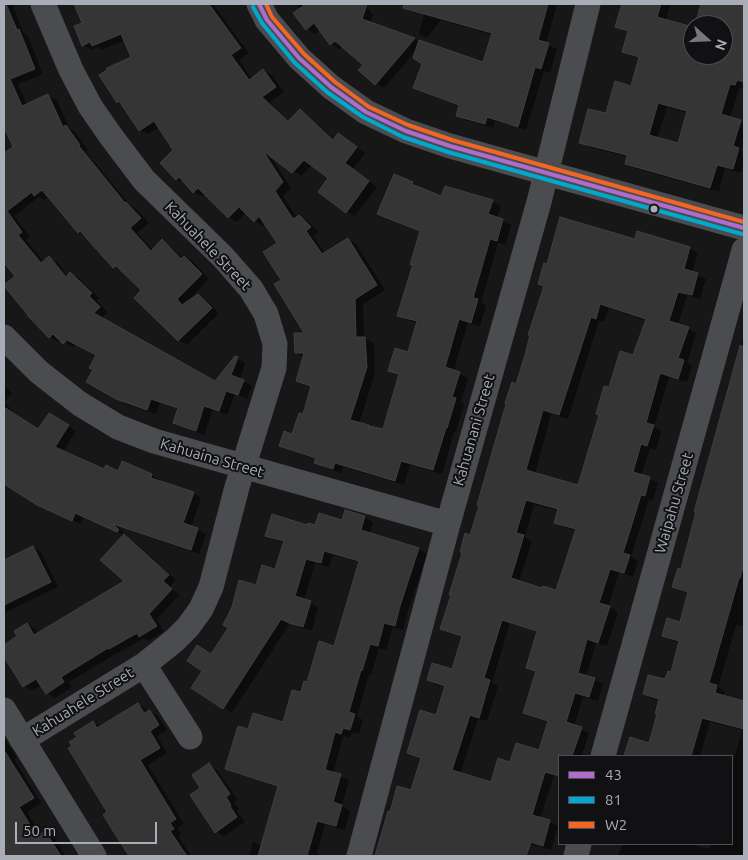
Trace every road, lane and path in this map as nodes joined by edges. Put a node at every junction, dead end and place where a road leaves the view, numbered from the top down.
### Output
1 (44, 4) edge
2 (259, 4) edge
3 (588, 4) edge
4 (546, 173) junction
5 (744, 228) edge
6 (744, 250) edge
7 (4, 337) edge
8 (243, 466) junction
9 (448, 524) junction
10 (144, 665) junction
11 (4, 710) edge
12 (190, 736) dead end
13 (22, 740) junction
14 (603, 755) edge
15 (94, 856) edge
16 (359, 856) edge

1 - 8 street, Kahuahele Street
2 - 4 street
3 - 4 street, Kahuanani Street
4 - 5 street
4 - 9 street, Kahuanani Street
6 - 14 street, Waipahu Street
7 - 8 street, Kahuaina Street
8 - 9 street, Kahuaina Street
8 - 10 street, Kahuahele Street
9 - 16 street, Kahuanani Street
10 - 12 street, Kahuahele Street
10 - 13 street, Kahuahele Street
11 - 13 street
13 - 15 street

